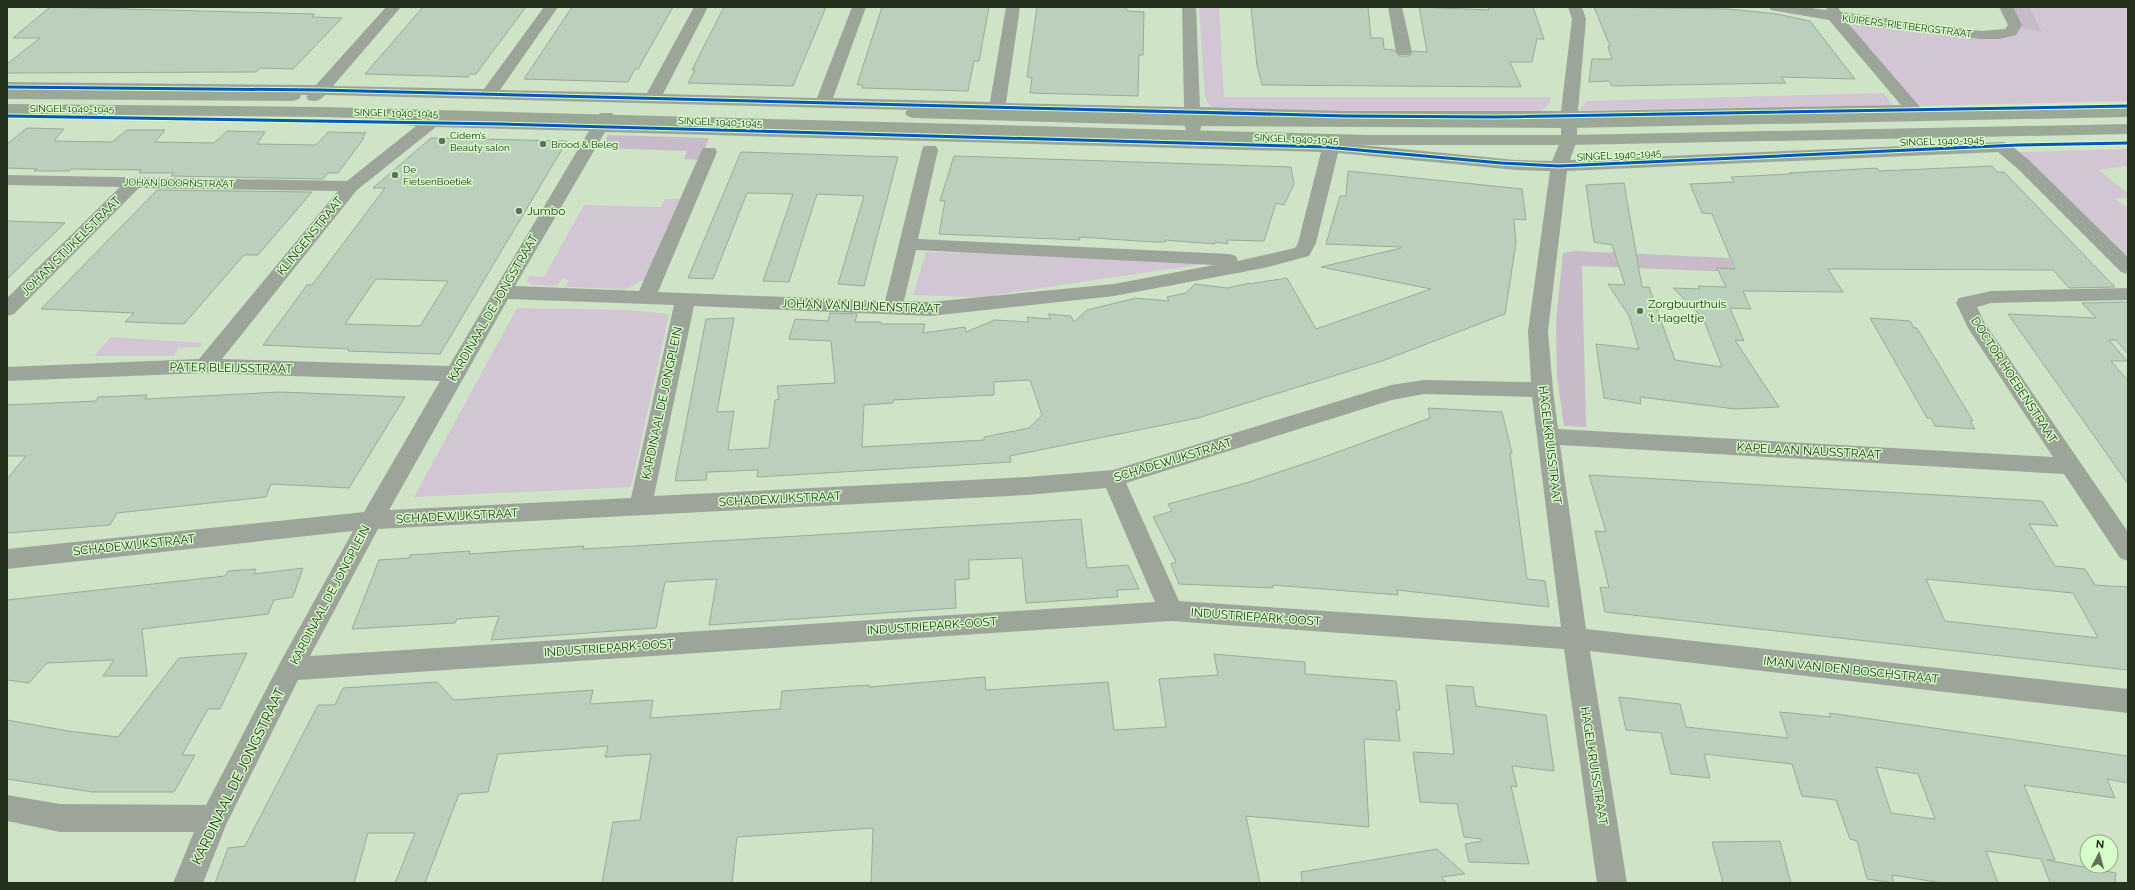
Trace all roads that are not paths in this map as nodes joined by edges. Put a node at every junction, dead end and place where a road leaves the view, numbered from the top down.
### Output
1 (394, 7) edge
2 (551, 7) edge
3 (701, 7) edge
4 (859, 7) edge
5 (1013, 7) edge
6 (1189, 7) edge
7 (1395, 7) edge
8 (1575, 7) edge
9 (1776, 7) edge
10 (2006, 7) edge
11 (1833, 12) edge
12 (1404, 52) dead end
13 (7, 87) edge
14 (317, 93) junction
15 (7, 94) edge
16 (489, 94) junction
17 (652, 99) junction
18 (823, 104) junction
19 (997, 108) junction
20 (7, 109) edge
21 (2128, 112) edge
22 (393, 114) junction
23 (606, 117) junction
24 (1570, 119) junction
25 (432, 122) junction
26 (1193, 124) junction
27 (2128, 129) edge
28 (1569, 140) junction
29 (1331, 148) junction
30 (930, 150) dead end
31 (709, 152) dead end
32 (1559, 166) junction
33 (7, 180) edge
34 (135, 182) junction
35 (351, 186) junction
36 (908, 244) junction
37 (1264, 262) junction
38 (2128, 268) edge
39 (502, 292) junction
40 (2128, 294) edge
41 (646, 298) junction
42 (685, 300) junction
43 (893, 308) junction
44 (7, 309) edge
45 (205, 366) junction
46 (7, 374) edge
47 (456, 374) junction
48 (1542, 390) junction
49 (1548, 436) junction
50 (2070, 466) junction
51 (1113, 479) junction
52 (640, 506) junction
53 (371, 520) junction
54 (2128, 551) edge
55 (7, 559) edge
56 (1171, 612) junction
57 (1575, 639) junction
58 (290, 669) junction
59 (2128, 701) edge
60 (7, 808) edge
61 (214, 819) junction
62 (188, 883) edge
63 (1612, 883) edge

1 - 14 street
2 - 16 street
3 - 17 street
4 - 18 street
5 - 19 street
6 - 26 street
7 - 12 street
8 - 24 street, HAGELKRUISSTRAAT
9 - 11 street, KUIPERS-RIETBERGSTRAAT
10 - 11 street, KUIPERS-RIETBERGSTRAAT
11 - 24 street, SINGEL 1940-1945
13 - 14 street, SINGEL 1940-1945
14 - 15 main road, SINGEL 1940-1945
14 - 16 street, SINGEL 1940-1945
14 - 23 main road, SINGEL 1940-1945
16 - 17 street, SINGEL 1940-1945
17 - 18 street, SINGEL 1940-1945
18 - 19 street, SINGEL 1940-1945
19 - 26 street, SINGEL 1940-1945
20 - 22 main road, SINGEL 1940-1945
21 - 24 main road, SINGEL 1940-1945
22 - 23 main road, SINGEL 1940-1945
22 - 25 street, SINGEL 1940-1945
23 - 25 street, SINGEL 1940-1945
23 - 26 main road, SINGEL 1940-1945
23 - 29 street, SINGEL 1940-1945
23 - 39 street, KARDINAAL DE JONGSTRAAT
24 - 26 main road, SINGEL 1940-1945
24 - 28 street, HAGELKRUISSTRAAT
25 - 35 street, KLINGENSTRAAT
26 - 28 main road, SINGEL 1940-1945
27 - 28 main road, SINGEL 1940-1945
28 - 32 street, HAGELKRUISSTRAAT
29 - 32 street, SINGEL 1940-1945
29 - 37 street, JOHAN VAN BIJNENSTRAAT
30 - 36 street
31 - 41 street
32 - 38 street, SINGEL 1940-1945
32 - 48 street, HAGELKRUISSTRAAT
33 - 34 street, JOHAN DOORNSTRAAT
34 - 35 street, JOHAN DOORNSTRAAT
34 - 44 street, JOHAN STIJKELSTRAAT
35 - 45 street, KLINGENSTRAAT
36 - 37 street, JOHAN VAN BIJNENSTRAAT
36 - 43 street
37 - 43 street, JOHAN VAN BIJNENSTRAAT
39 - 41 street, JOHAN VAN BIJNENSTRAAT
39 - 47 street, KARDINAAL DE JONGSTRAAT
40 - 50 street, DOCTOR HOEBENSTRAAT
41 - 42 street, JOHAN VAN BIJNENSTRAAT
42 - 43 street, JOHAN VAN BIJNENSTRAAT
42 - 52 street, KARDINAAL DE JONGPLEIN
45 - 46 street, PATER BLEIJSSTRAAT
45 - 47 street, PATER BLEIJSSTRAAT
47 - 53 street, KARDINAAL DE JONGSTRAAT
48 - 49 street, HAGELKRUISSTRAAT
48 - 51 street, SCHADEWIJKSTRAAT
49 - 50 street, KAPELAAN NAUSSTRAAT
49 - 57 street, HAGELKRUISSTRAAT
50 - 54 street, DOCTOR HOEBENSTRAAT
51 - 52 street, SCHADEWIJKSTRAAT
51 - 56 street
52 - 53 street, SCHADEWIJKSTRAAT
53 - 55 street, SCHADEWIJKSTRAAT
53 - 58 street, KARDINAAL DE JONGPLEIN
56 - 57 street, INDUSTRIEPARK-OOST
56 - 58 street, INDUSTRIEPARK-OOST
57 - 59 street, IMAN VAN DEN BOSCHSTRAAT
57 - 63 street, HAGELKRUISSTRAAT
58 - 61 street, KARDINAAL DE JONGSTRAAT
60 - 61 street
61 - 62 street, KARDINAAL DE JONGSTRAAT

